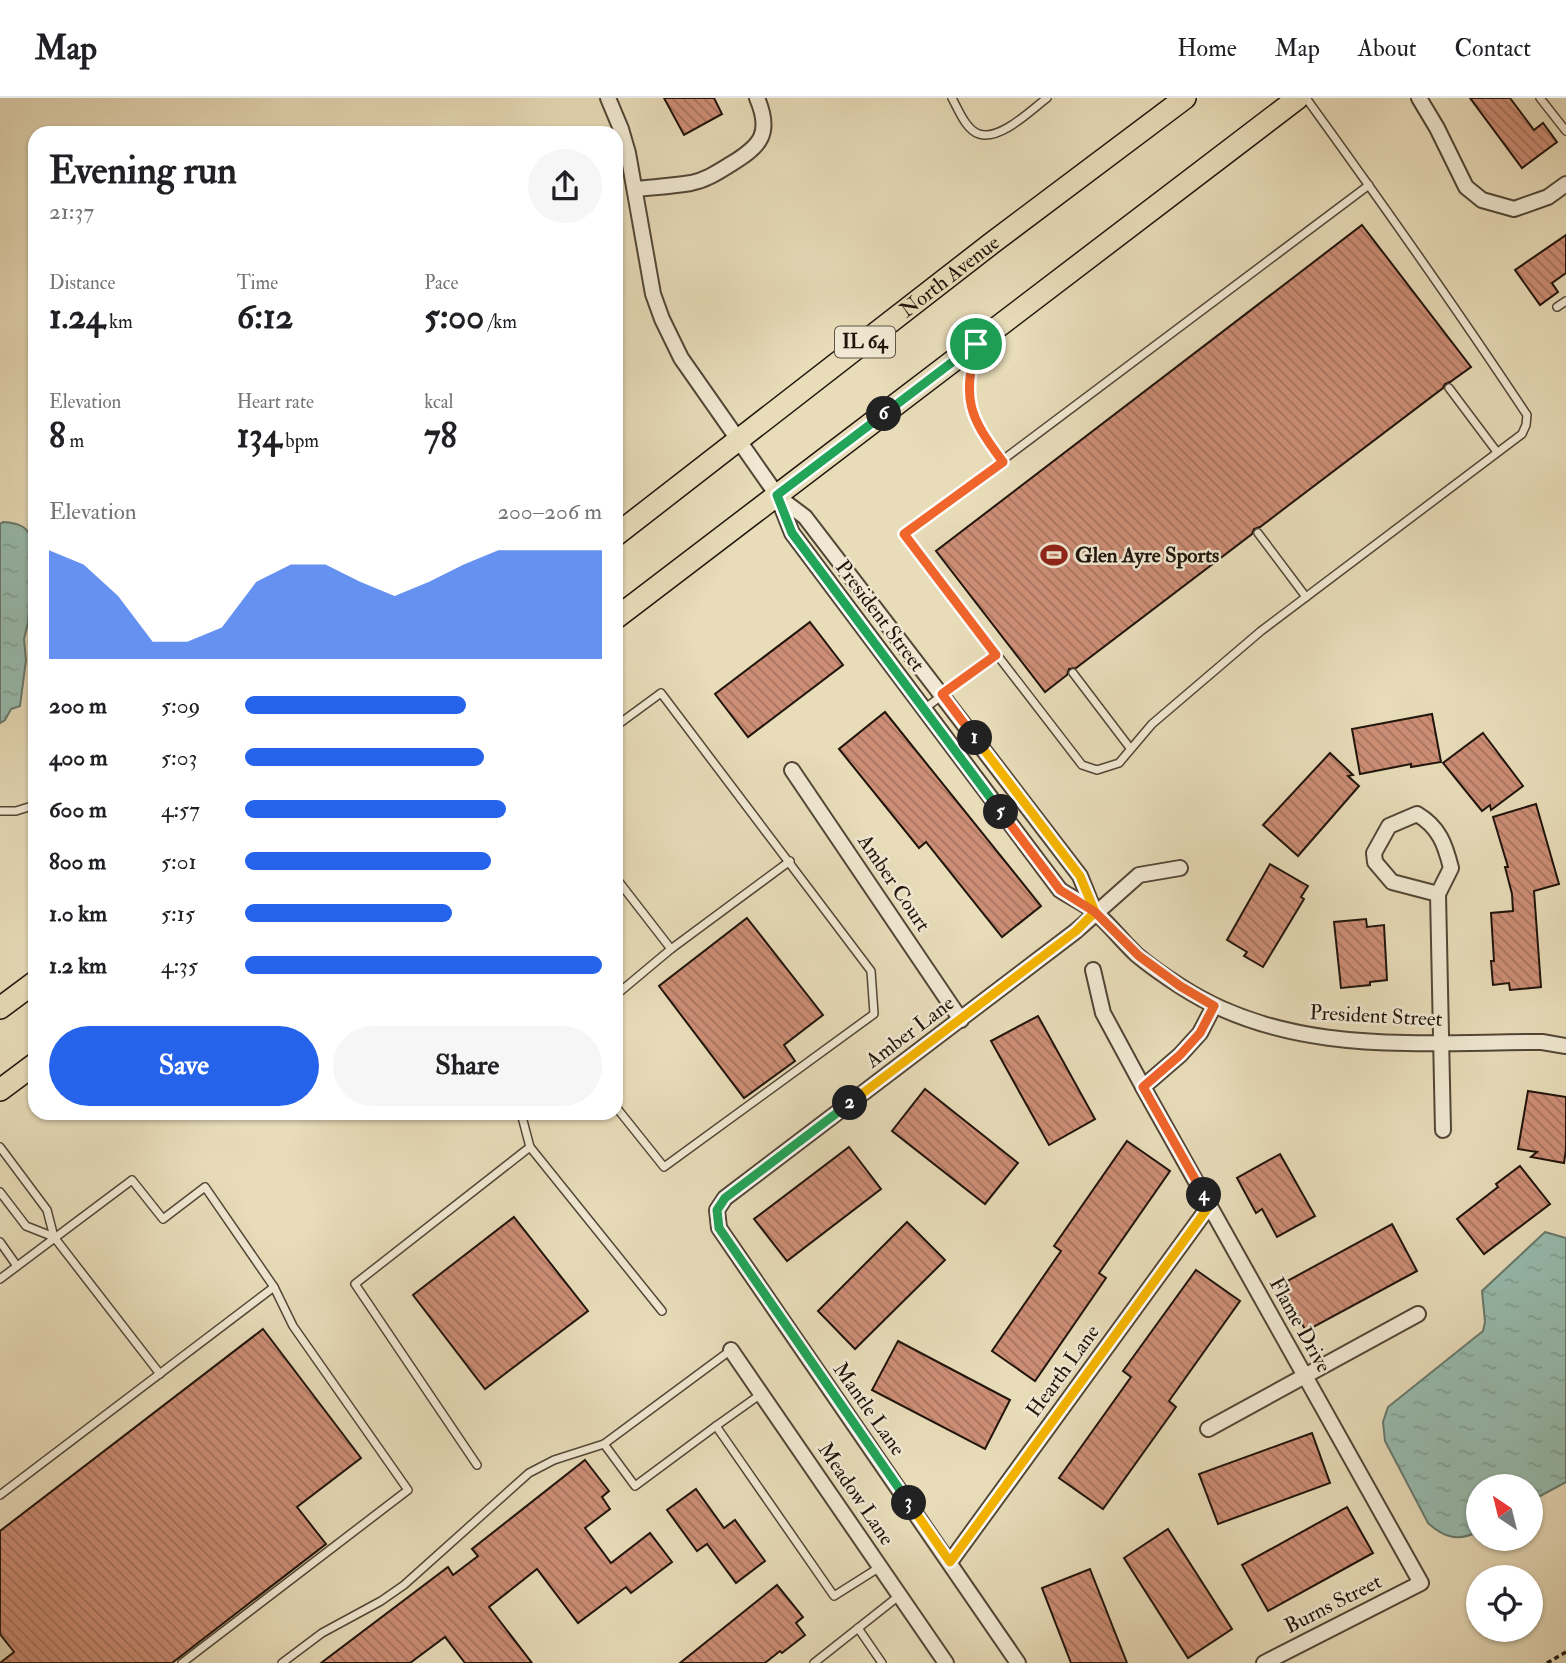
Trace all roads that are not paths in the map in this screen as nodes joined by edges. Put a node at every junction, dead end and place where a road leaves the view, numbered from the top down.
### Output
1 (608, 98) edge
2 (757, 98) edge
3 (952, 98) edge
4 (1047, 98) edge
5 (1185, 98) edge
6 (1298, 98) edge
7 (1307, 98) edge
8 (1419, 98) edge
9 (1539, 98) edge
10 (620, 126) edge
11 (1566, 131) edge
12 (623, 137) edge
13 (1566, 184) edge
14 (1369, 185) junction
15 (636, 189) junction
16 (1566, 300) edge
17 (1557, 307) dead end
18 (976, 344) junction
19 (1449, 388) dead end
20 (738, 440) junction
21 (1497, 452) junction
22 (1003, 462) junction
23 (777, 495) junction
24 (623, 530) edge
25 (1258, 533) dead end
26 (1306, 597) junction
27 (623, 613) edge
28 (996, 655) junction
29 (1073, 673) dead end
30 (942, 694) junction
31 (924, 709) junction
32 (623, 721) edge
33 (1130, 748) junction
34 (792, 770) dead end
35 (28, 807) edge
36 (0, 811) edge
37 (790, 861) junction
38 (1180, 868) dead end
39 (623, 888) edge
40 (1438, 894) junction
41 (1095, 912) junction
42 (671, 949) junction
43 (1093, 970) dead end
44 (28, 987) edge
45 (623, 989) edge
46 (1214, 1006) junction
47 (0, 1009) edge
48 (961, 1020) junction
49 (1440, 1042) junction
50 (1566, 1046) edge
51 (28, 1069) edge
52 (1143, 1087) junction
53 (0, 1090) edge
54 (623, 1116) edge
55 (523, 1120) edge
56 (1443, 1130) dead end
57 (0, 1147) edge
58 (530, 1147) junction
59 (0, 1192) edge
60 (1210, 1205) junction
61 (717, 1210) joint
62 (54, 1237) junction
63 (0, 1242) edge
64 (17, 1266) junction
65 (0, 1279) edge
66 (274, 1287) junction
67 (662, 1311) dead end
68 (1418, 1314) dead end
69 (731, 1350) joint
70 (160, 1374) junction
71 (1304, 1377) junction
72 (762, 1394) junction
73 (716, 1426) junction
74 (1208, 1429) dead end
75 (604, 1444) junction
76 (477, 1465) dead end
77 (0, 1495) edge
78 (950, 1562) junction
79 (880, 1566) junction
80 (1421, 1583) joint
81 (900, 1595) junction
82 (858, 1628) junction
83 (182, 1663) edge
84 (282, 1663) edge
85 (814, 1663) edge
86 (882, 1663) edge
87 (946, 1663) edge
88 (1018, 1663) edge
89 (1264, 1663) edge

1 - 10 street, President Street
2 - 15 street
3 - 4 lane
5 - 20 main road, North Avenue / IL 64
6 - 18 main road
7 - 14 lane
8 - 13 street
9 - 11 lane
12 - 15 street, President Street
14 - 21 lane
14 - 22 lane
15 - 20 street, President Street
16 - 17 lane
18 - 22 lane
18 - 23 main road
19 - 21 lane
20 - 23 street, President Street
20 - 24 main road, North Avenue / IL 64
21 - 26 lane
22 - 28 lane
23 - 27 main road
23 - 30 street, President Street
23 - 31 street, President Street
25 - 26 lane
26 - 33 lane
28 - 30 lane
28 - 33 lane
29 - 33 lane
30 - 31 lane
30 - 41 street, President Street
31 - 41 street, President Street
32 - 37 lane
34 - 48 street, Amber Court
35 - 36 lane
37 - 42 lane
37 - 54 lane
38 - 41 street, Amber Lane
39 - 42 lane
40 - 40 street
40 - 49 street
41 - 46 street, President Street
41 - 48 street, Amber Lane
42 - 45 lane
43 - 52 street, Flame Drive
44 - 47 main road
46 - 49 street, President Street
46 - 52 street
48 - 61 street, Amber Lane
49 - 50 street, President Street
49 - 56 street
51 - 53 main road
52 - 60 street, Flame Drive
55 - 58 lane
57 - 62 lane
58 - 67 lane
58 - 76 lane
59 - 62 lane
60 - 71 street, Flame Drive
60 - 78 street, Hearth Lane
61 - 78 street, Mantle Lane
62 - 64 lane
62 - 66 lane
62 - 70 lane
63 - 64 lane
64 - 65 lane
66 - 70 lane
66 - 83 lane
68 - 71 street
69 - 72 street, Meadow Lane
69 - 75 lane
70 - 77 lane
71 - 74 street
71 - 80 street, Flame Drive
72 - 73 lane
72 - 79 street, Meadow Lane
73 - 75 lane
73 - 79 lane
75 - 84 lane
78 - 88 street, Mantle Lane
79 - 81 street, Meadow Lane
80 - 89 street, Burns Street
81 - 82 lane
81 - 87 street, Meadow Lane
82 - 85 lane
82 - 86 lane

